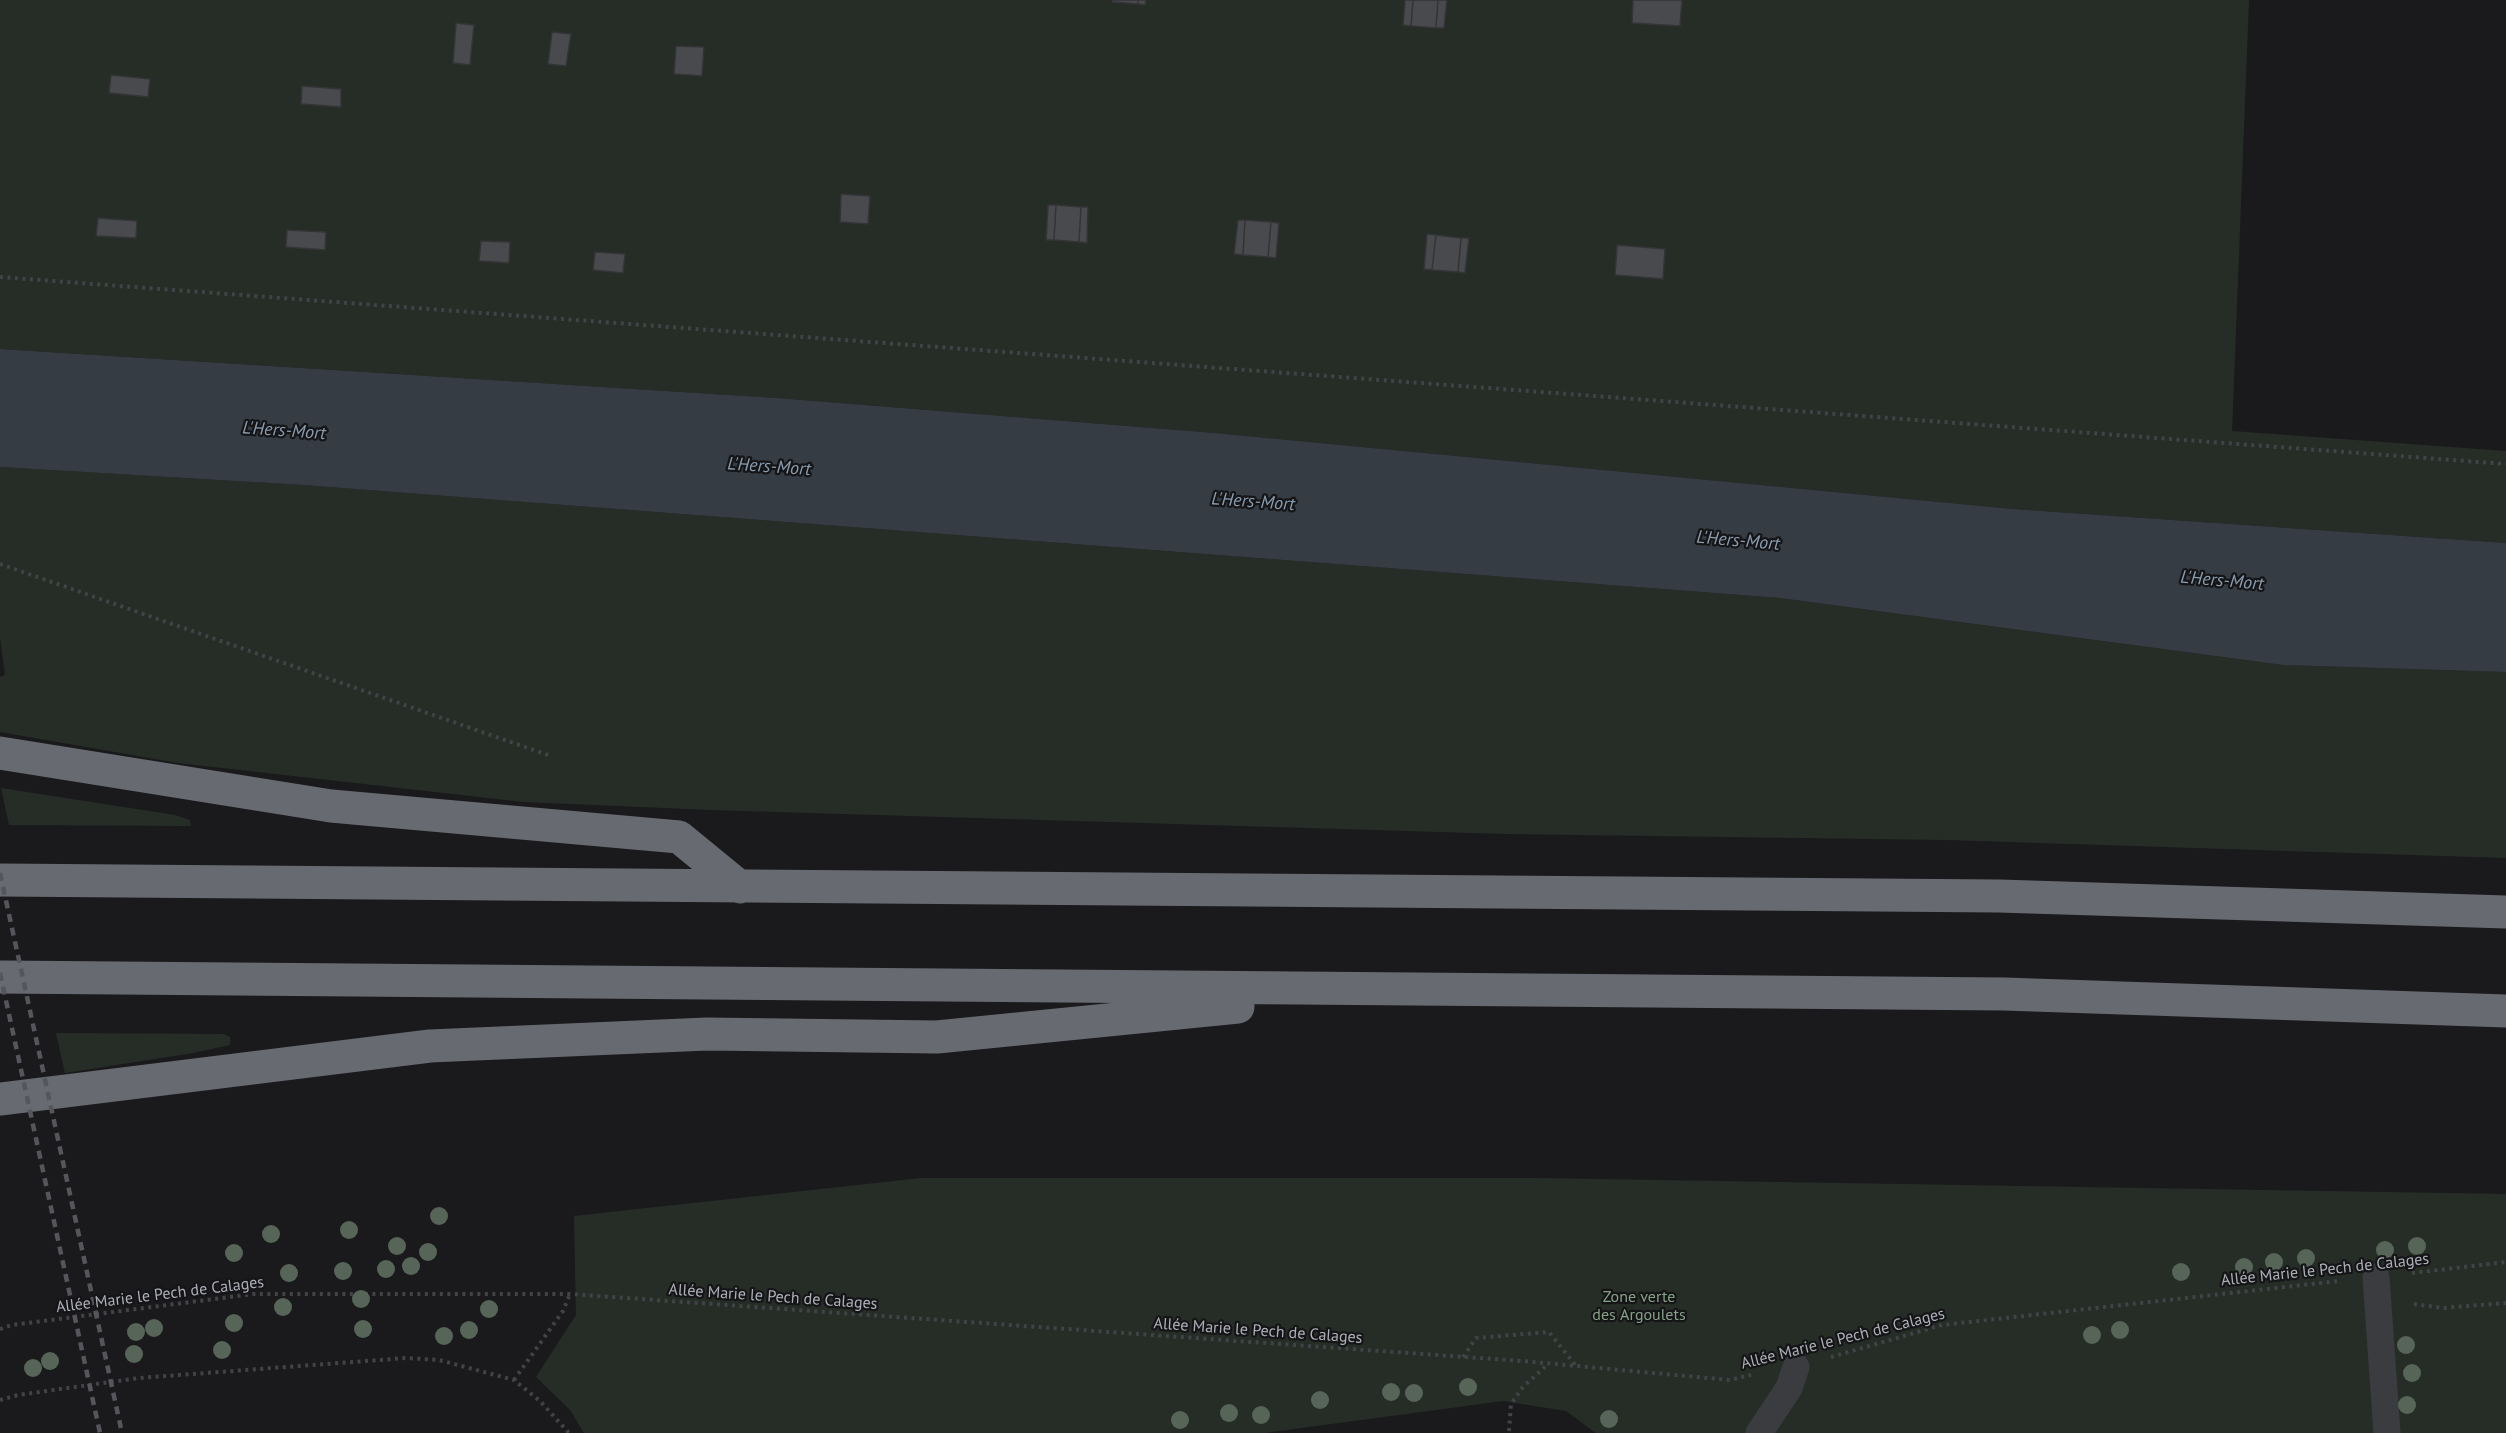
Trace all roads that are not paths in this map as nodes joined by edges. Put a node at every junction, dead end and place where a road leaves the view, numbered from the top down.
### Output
1 (0, 753) edge
2 (0, 880) edge
3 (740, 886) junction
4 (2506, 912) edge
5 (0, 977) edge
6 (1409, 990) junction
7 (2506, 1011) edge
8 (0, 1099) edge
9 (2376, 1277) road end
10 (1796, 1366) road end
11 (1759, 1433) edge
12 (2387, 1433) edge

1 - 3 highway
2 - 3 highway
3 - 4 highway
5 - 6 highway
6 - 7 highway
6 - 8 highway
9 - 12 lane
10 - 11 lane

